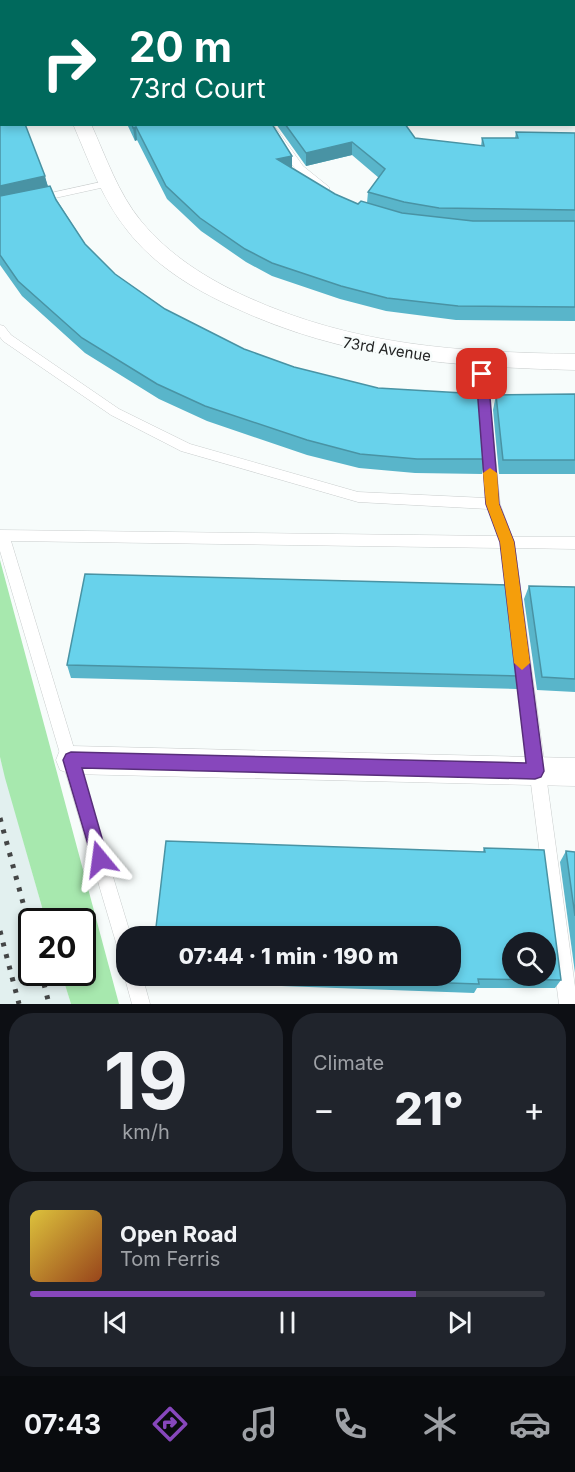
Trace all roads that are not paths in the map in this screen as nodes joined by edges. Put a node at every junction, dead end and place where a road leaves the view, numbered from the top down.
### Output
1 (83, 126) edge
2 (269, 126) edge
3 (110, 183) junction
4 (335, 196) edge
5 (21, 202) edge
6 (0, 329) edge
7 (481, 360) junction
8 (575, 362) edge
9 (492, 504) junction
10 (507, 542) junction
11 (575, 543) edge
12 (71, 760) junction
13 (535, 771) junction
14 (575, 772) edge
15 (119, 926) edge
16 (136, 986) edge
17 (141, 1004) edge
18 (567, 1004) edge

1 - 3 street, 73rd Avenue
2 - 4 lane
3 - 5 lane
3 - 7 street, 73rd Avenue
6 - 9 lane
7 - 8 street, 73rd Avenue
7 - 9 lane
9 - 10 lane
10 - 11 lane
10 - 12 lane
10 - 13 lane
12 - 13 street
12 - 15 lane
13 - 14 street
13 - 18 lane
16 - 17 lane

